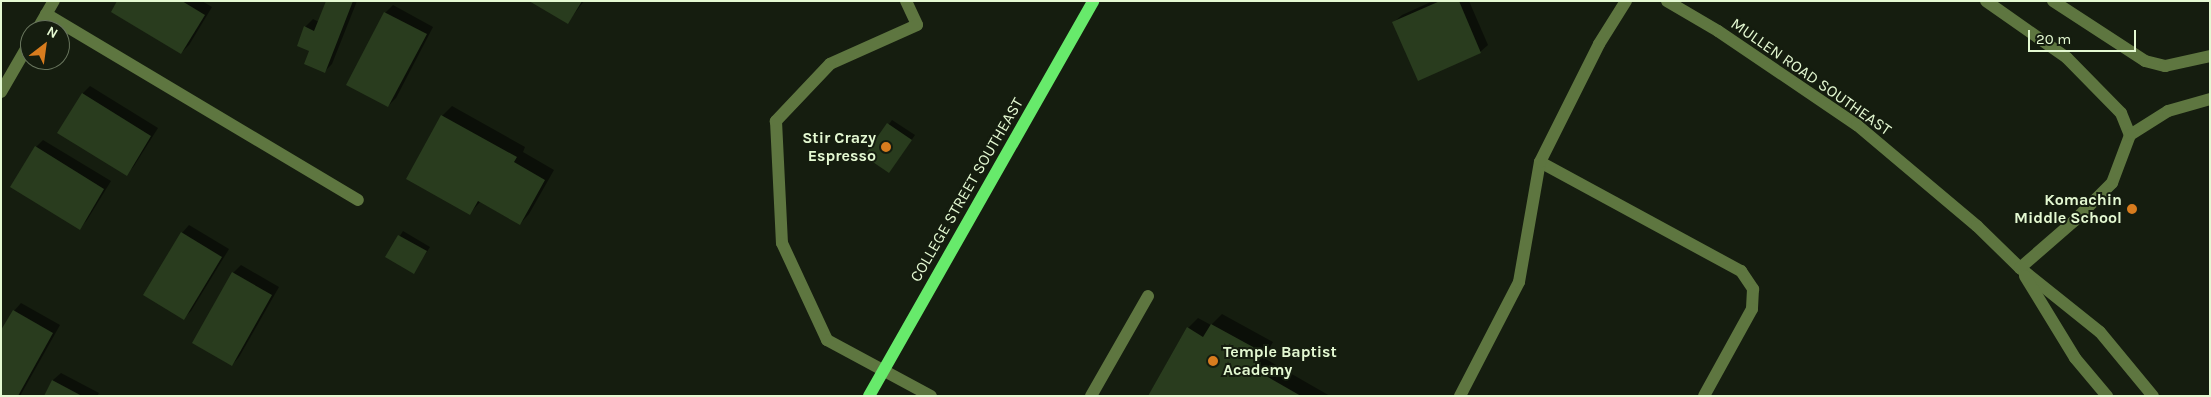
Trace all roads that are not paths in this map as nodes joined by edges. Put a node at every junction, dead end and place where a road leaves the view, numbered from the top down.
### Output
1 (54, 1) edge
2 (906, 1) edge
3 (1093, 1) edge
4 (1626, 1) edge
5 (1667, 1) edge
6 (1986, 1) edge
7 (2053, 1) edge
8 (46, 14) junction
9 (43, 20) edge
10 (2210, 56) edge
11 (20, 59) edge
12 (1, 92) edge
13 (2210, 99) edge
14 (2130, 135) junction
15 (1540, 162) junction
16 (358, 200) dead end
17 (2020, 268) junction
18 (1148, 296) dead end
19 (884, 370) junction
20 (869, 396) edge
21 (932, 396) edge
22 (1091, 396) edge
23 (1460, 396) edge
24 (1704, 396) edge
25 (2107, 396) edge
26 (2153, 396) edge

1 - 8 street
2 - 19 street
3 - 19 main road, COLLEGE STREET SOUTHEAST
4 - 15 street
5 - 17 street, MULLEN ROAD SOUTHEAST
6 - 14 street
7 - 10 street
8 - 9 street
8 - 16 street
11 - 12 street
13 - 14 street
14 - 17 street
15 - 23 street
15 - 24 street
17 - 25 street, MULLEN ROAD SOUTHEAST
17 - 26 street, MULLEN ROAD SOUTHEAST
18 - 22 street
19 - 20 main road, COLLEGE STREET SOUTHEAST
19 - 21 street

